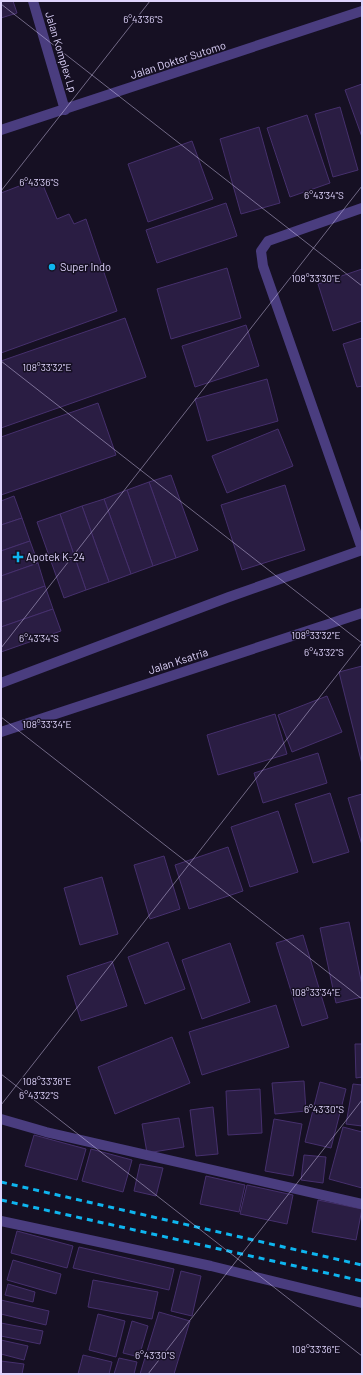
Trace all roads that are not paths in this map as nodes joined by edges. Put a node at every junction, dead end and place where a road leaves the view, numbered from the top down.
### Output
1 (33, 1) edge
2 (362, 11) edge
3 (65, 110) junction
4 (1, 130) edge
5 (362, 208) edge
6 (362, 550) edge
7 (362, 613) edge
8 (1, 683) edge
9 (1, 732) edge
10 (1, 1119) edge
11 (362, 1204) edge
12 (1, 1220) edge
13 (362, 1302) edge

1 - 3 street, Jalan Komplex Lp
2 - 3 street, Jalan Dokter Sutomo
3 - 4 street, Jalan Dokter Sutomo
5 - 6 street
6 - 8 street
7 - 9 street, Jalan Ksatria
10 - 11 street
12 - 13 street

